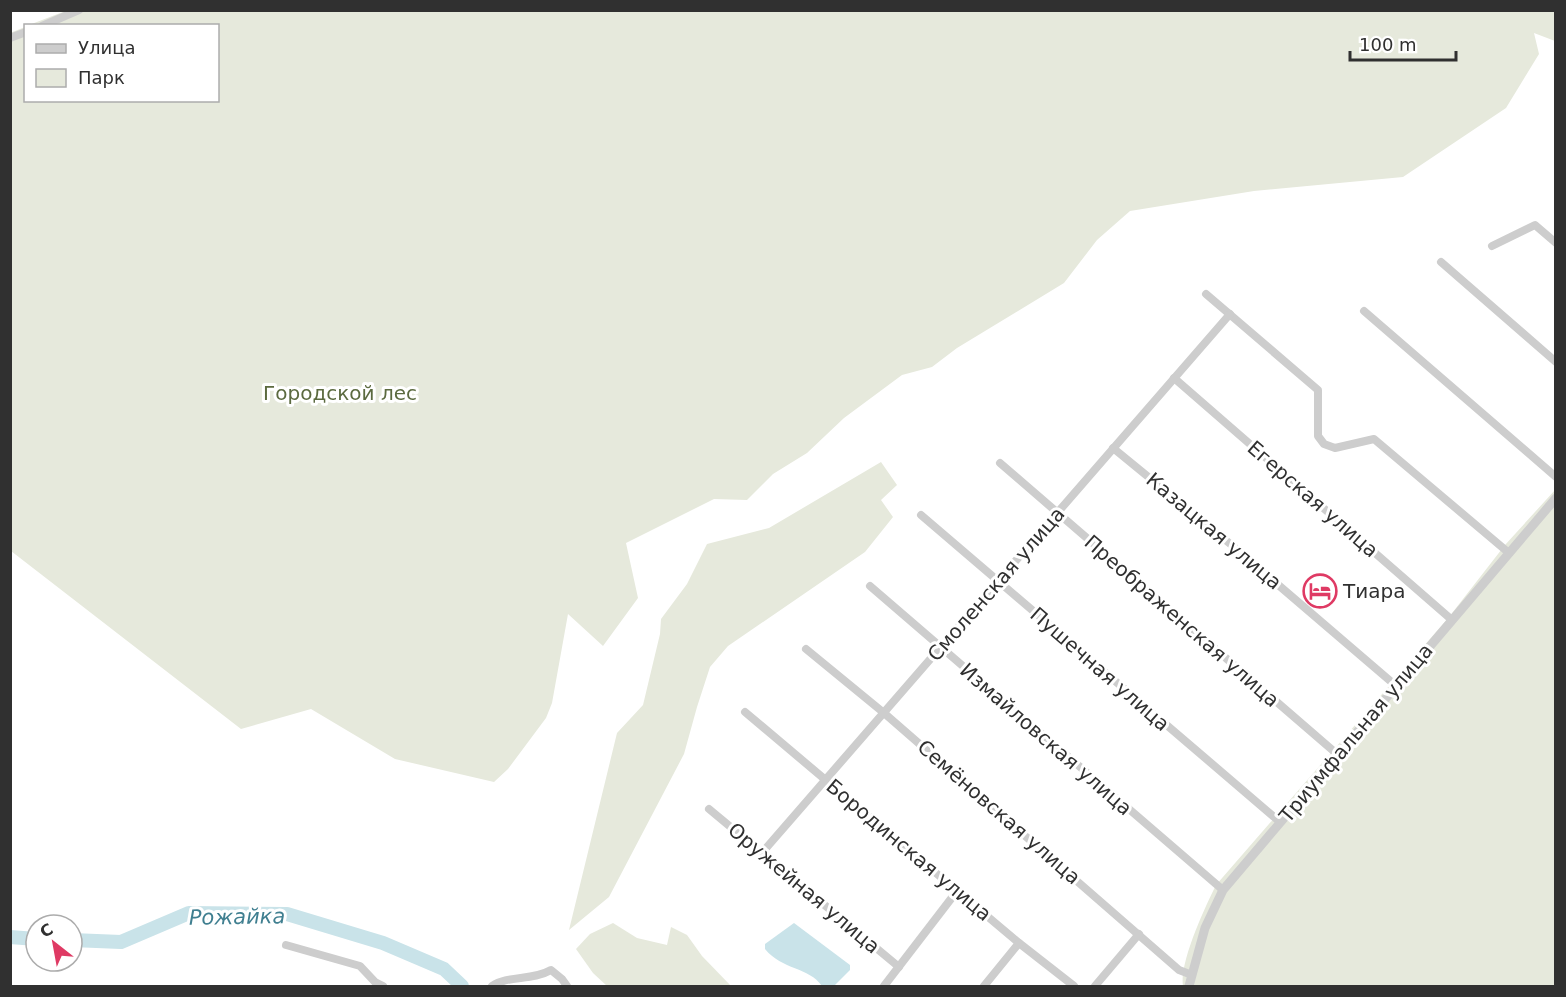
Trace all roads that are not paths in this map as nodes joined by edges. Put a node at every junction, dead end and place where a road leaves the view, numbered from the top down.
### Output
1 (79, 10) edge
2 (47, 24) edge
3 (1556, 243) edge
4 (1492, 246) dead end
5 (1441, 262) dead end
6 (1206, 294) dead end
7 (1364, 311) dead end
8 (1230, 314) junction
9 (1556, 362) edge
10 (1174, 378) junction
11 (1113, 448) junction
12 (1000, 463) dead end
13 (1556, 477) edge
14 (1556, 498) edge
15 (1057, 513) junction
16 (921, 515) dead end
17 (1509, 553) junction
18 (998, 581) junction
19 (870, 586) dead end
20 (1452, 620) junction
21 (940, 648) junction
22 (806, 649) dead end
23 (1395, 686) junction
24 (746, 712) dead end
25 (884, 713) junction
26 (1337, 754) junction
27 (825, 780) junction
28 (709, 809) dead end
29 (1280, 822) junction
30 (761, 854) junction
31 (1223, 890) junction
32 (957, 891) junction
33 (1139, 933) junction
34 (1019, 943) junction
35 (285, 945) dead end
36 (899, 967) junction
37 (1192, 975) junction
38 (383, 987) edge
39 (492, 987) edge
40 (567, 987) edge
41 (884, 987) edge
42 (984, 987) edge
43 (1074, 987) edge
44 (1095, 987) edge
45 (1189, 987) edge

1 - 2 street
3 - 4 street
5 - 9 street
6 - 8 street
7 - 13 street
8 - 10 street, Смоленская улица
8 - 17 street
10 - 11 street, Смоленская улица
10 - 20 street, Егерская улица
11 - 15 street, Смоленская улица
11 - 23 street, Казацкая улица
12 - 15 street, Преображенская улица
14 - 17 street, Триумфальная улица
15 - 18 street, Смоленская улица
15 - 26 street, Преображенская улица
16 - 18 street, Пушечная улица
17 - 20 street, Триумфальная улица
18 - 21 street, Смоленская улица
18 - 29 street, Пушечная улица
19 - 21 street, Измайловская улица
20 - 23 street, Триумфальная улица
21 - 25 street, Смоленская улица
21 - 31 street, Измайловская улица
22 - 25 street, Семёновская улица
23 - 26 street, Триумфальная улица
24 - 27 street, Бородинская улица
25 - 27 street, Смоленская улица
25 - 33 street, Семёновская улица
26 - 29 street, Триумфальная улица
27 - 30 street, Смоленская улица
27 - 32 street, Бородинская улица
28 - 30 street, Оружейная улица
29 - 31 street, Триумфальная улица
30 - 36 street, Оружейная улица
31 - 37 street, Триумфальная улица
32 - 34 street, Бородинская улица
32 - 36 street
33 - 37 street, Семёновская улица
33 - 44 street
34 - 42 street
34 - 43 street, Бородинская улица
35 - 38 street
36 - 41 street
37 - 45 street, Триумфальная улица
39 - 40 street

